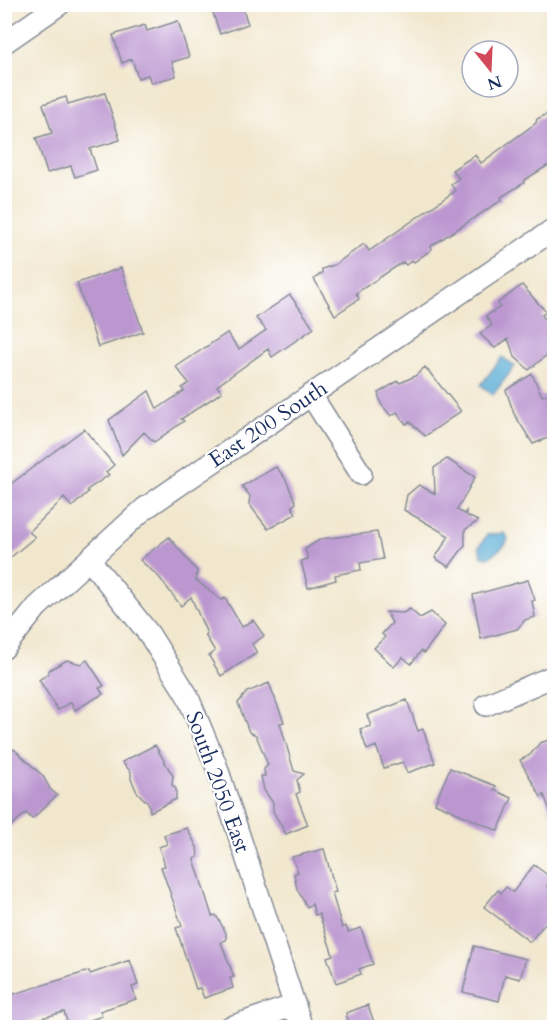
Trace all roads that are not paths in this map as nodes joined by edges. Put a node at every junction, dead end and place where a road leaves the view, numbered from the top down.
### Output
1 (60, 4) edge
2 (4, 44) edge
3 (553, 233) edge
4 (311, 395) junction
5 (361, 474) dead end
6 (89, 559) junction
7 (4, 648) edge
8 (555, 676) edge
9 (486, 705) dead end
10 (295, 1005) junction
11 (228, 1028) edge
12 (302, 1028) edge

1 - 2 street
3 - 4 street, East 200 South
4 - 5 street
4 - 6 street, East 200 South
6 - 7 street, East 200 South
6 - 10 street, South 2050 East
8 - 9 street
10 - 11 street
10 - 12 street, South 2050 East

